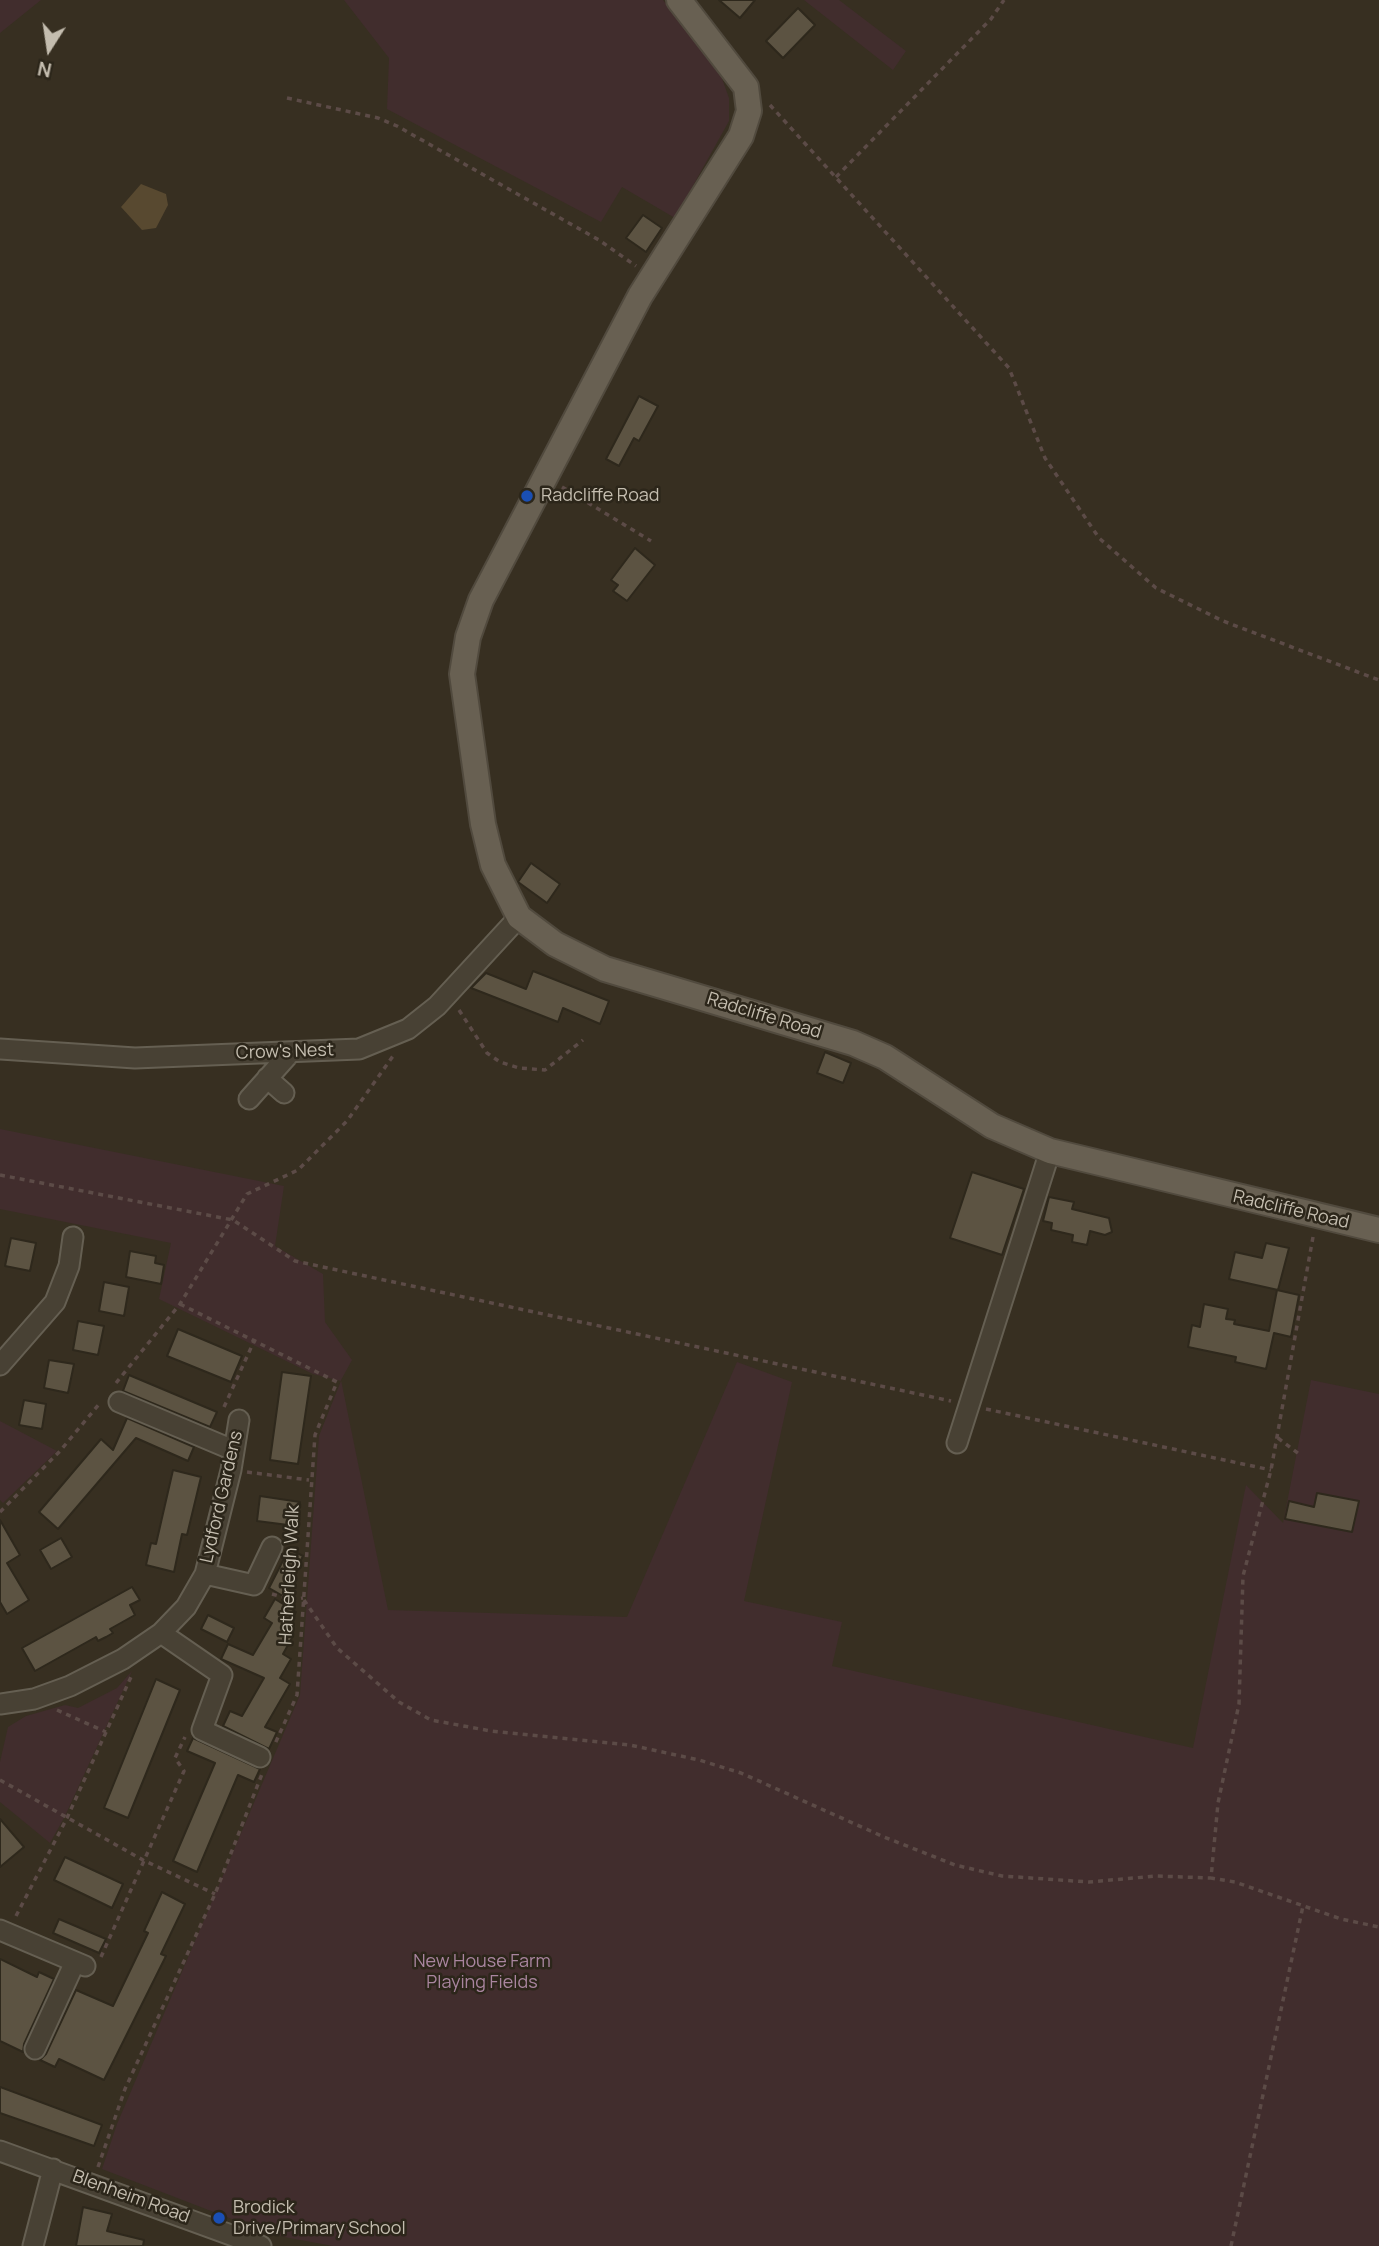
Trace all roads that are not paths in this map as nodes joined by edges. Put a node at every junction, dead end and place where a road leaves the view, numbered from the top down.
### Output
1 (679, 0) edge
2 (519, 917) junction
3 (0, 1049) edge
4 (291, 1052) junction
5 (267, 1078) junction
6 (284, 1093) dead end
7 (249, 1099) dead end
8 (1050, 1151) junction
9 (1379, 1230) edge
10 (78, 1250) dead end
11 (1, 1360) edge
12 (113, 1394) road end
13 (239, 1420) road end
14 (957, 1443) dead end
15 (232, 1460) junction
16 (272, 1547) dead end
17 (205, 1574) junction
18 (161, 1633) junction
19 (0, 1703) edge
20 (265, 1760) road end
21 (3, 1931) edge
22 (35, 2049) dead end
23 (0, 2151) edge
24 (53, 2169) junction
25 (33, 2246) edge
26 (261, 2246) edge

1 - 2 main road, Radcliffe Road
2 - 4 street, Crow's Nest
2 - 8 main road, Radcliffe Road
3 - 4 street, Crow's Nest
4 - 5 street
5 - 6 street
5 - 7 street
8 - 9 main road, Radcliffe Road
8 - 14 street
10 - 11 street
12 - 15 street
13 - 15 street, Lydford Gardens
15 - 17 street, Lydford Gardens
16 - 17 street
17 - 18 street, Lydford Gardens
18 - 19 street, Lydford Gardens
18 - 20 street
21 - 22 street
23 - 24 street, Blenheim Road
24 - 25 street
24 - 26 street, Blenheim Road

